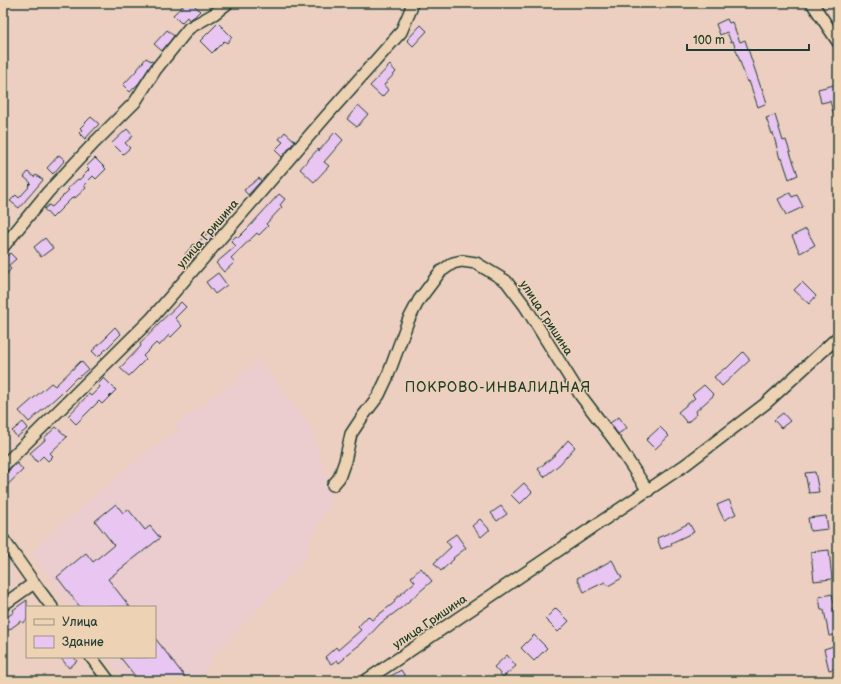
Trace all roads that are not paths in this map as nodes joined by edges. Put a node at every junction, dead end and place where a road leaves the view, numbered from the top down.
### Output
1 (228, 3) edge
2 (411, 3) edge
3 (812, 3) edge
4 (838, 42) edge
5 (3, 248) edge
6 (838, 337) edge
7 (3, 466) edge
8 (333, 485) dead end
9 (648, 491) junction
10 (3, 539) edge
11 (34, 583) junction
12 (3, 605) edge
13 (51, 606) edge
14 (92, 658) edge
15 (109, 681) edge
16 (366, 681) edge

1 - 5 street
2 - 7 street, улица Гришина
3 - 4 street
6 - 9 street, улица Гришина
8 - 9 street, улица Гришина
9 - 16 street, улица Гришина
10 - 11 street
11 - 12 street
11 - 13 street
14 - 15 street

